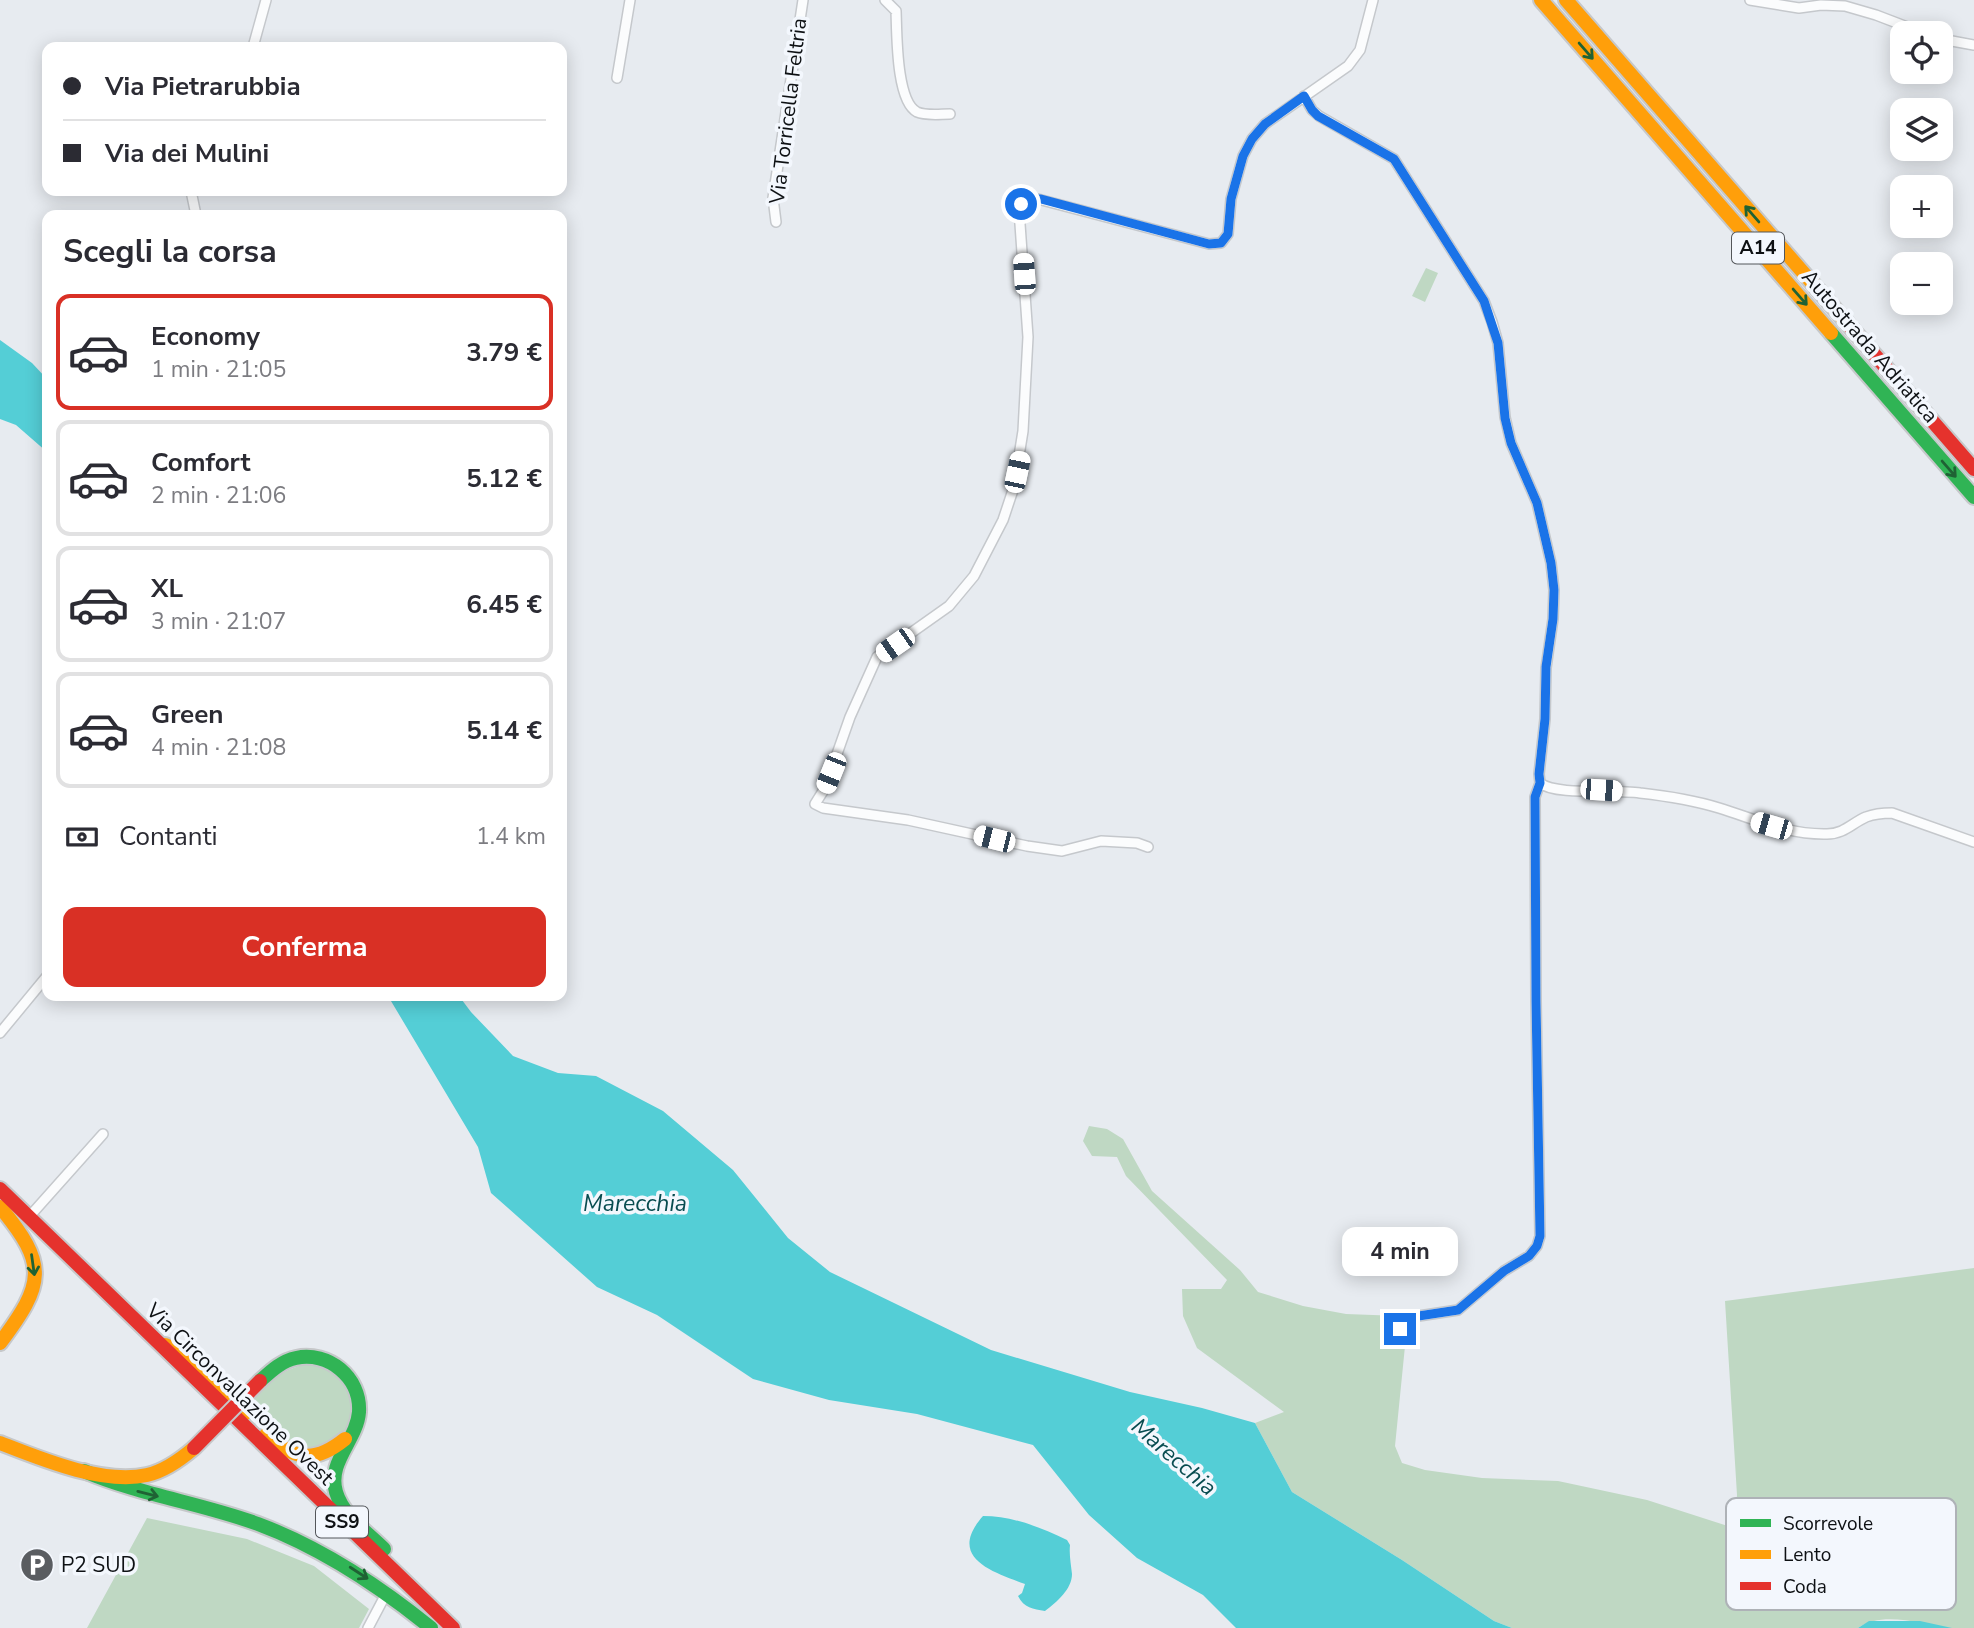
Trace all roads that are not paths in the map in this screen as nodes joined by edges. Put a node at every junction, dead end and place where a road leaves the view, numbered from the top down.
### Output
1 (266, 0) edge
2 (630, 0) edge
3 (803, 0) edge
4 (885, 0) edge
5 (1373, 0) edge
6 (1541, 0) edge
7 (1566, 0) edge
8 (1750, 0) edge
9 (1892, 21) edge
10 (1953, 41) edge
11 (254, 42) edge
12 (1974, 45) edge
13 (617, 78) dead end
14 (1304, 96) junction
15 (950, 114) dead end
16 (776, 222) dead end
17 (1974, 468) edge
18 (1974, 497) edge
19 (1540, 783) junction
20 (1974, 842) edge
21 (1148, 847) dead end
22 (42, 982) edge
23 (0, 1033) edge
24 (103, 1134) dead end
25 (0, 1189) edge
26 (0, 1207) edge
27 (29, 1217) junction
28 (1400, 1329) dead end
29 (152, 1339) junction
30 (0, 1343) edge
31 (352, 1434) junction
32 (0, 1443) edge
33 (0, 1452) edge
34 (27, 1454) junction
35 (84, 1471) junction
36 (387, 1592) junction
37 (368, 1628) edge
38 (431, 1628) edge
39 (453, 1628) edge

1 - 11 street
2 - 13 street
3 - 16 street, Via Torricella Feltria
4 - 15 street
5 - 14 street
6 -> 18 main road, Autostrada Adriatica / A14
17 -> 7 main road, Autostrada Adriatica / A14
8 - 9 street
10 - 12 street
14 - 19 street
14 - 21 street
19 - 20 street
19 - 28 street
22 - 23 street
24 - 27 street
25 - 27 main road, Via Circonvallazione Ovest / SS9
26 -> 30 main road
27 - 29 main road, Via Circonvallazione Ovest / SS9
29 - 31 main road
29 - 39 main road, Via Circonvallazione Ovest / SS9
31 - 35 main road, bridge
31 - 39 main road
32 - 34 main road
33 - 34 main road
34 - 35 main road
35 -> 36 main road
36 - 37 street
36 - 38 main road

